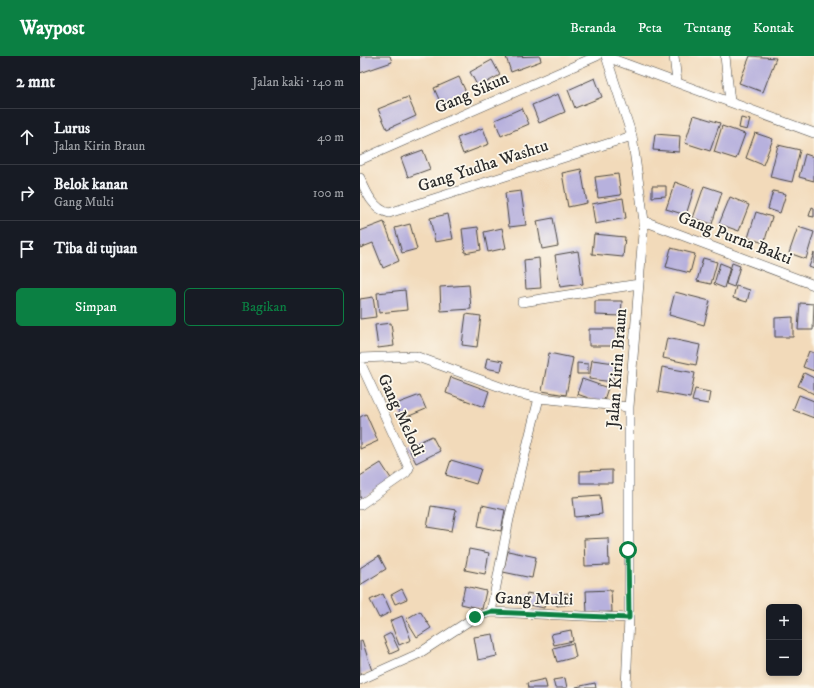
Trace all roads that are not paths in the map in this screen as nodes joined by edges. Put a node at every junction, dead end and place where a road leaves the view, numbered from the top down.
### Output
1 (597, 56) edge
2 (674, 56) edge
3 (725, 56) edge
4 (607, 57) edge
5 (677, 82) junction
6 (730, 102) junction
7 (814, 133) edge
8 (632, 136) junction
9 (360, 160) edge
10 (360, 178) edge
11 (644, 221) junction
12 (639, 284) junction
13 (814, 285) edge
14 (522, 302) dead end
15 (361, 360) edge
16 (539, 398) junction
17 (629, 407) junction
18 (360, 505) edge
19 (491, 612) junction
20 (629, 618) junction
21 (360, 680) edge
22 (626, 688) edge

1 - 9 street, Gang Sikun
2 - 5 street
3 - 6 street
4 - 5 street
4 - 8 street, Jalan Kirin Braun
5 - 6 street
6 - 7 street
8 - 10 street, Gang Yudha Washtu
8 - 11 street, Jalan Kirin Braun
11 - 12 street, Jalan Kirin Braun
11 - 13 street, Gang Purna Bakti
12 - 14 street
12 - 17 street, Jalan Kirin Braun
15 - 16 street
15 - 18 street, Gang Melodi
16 - 17 street
16 - 19 street
17 - 20 street, Jalan Kirin Braun
19 - 20 street, Gang Multi
19 - 21 street, Gang Multi
20 - 22 street, Jalan Kirin Braun

